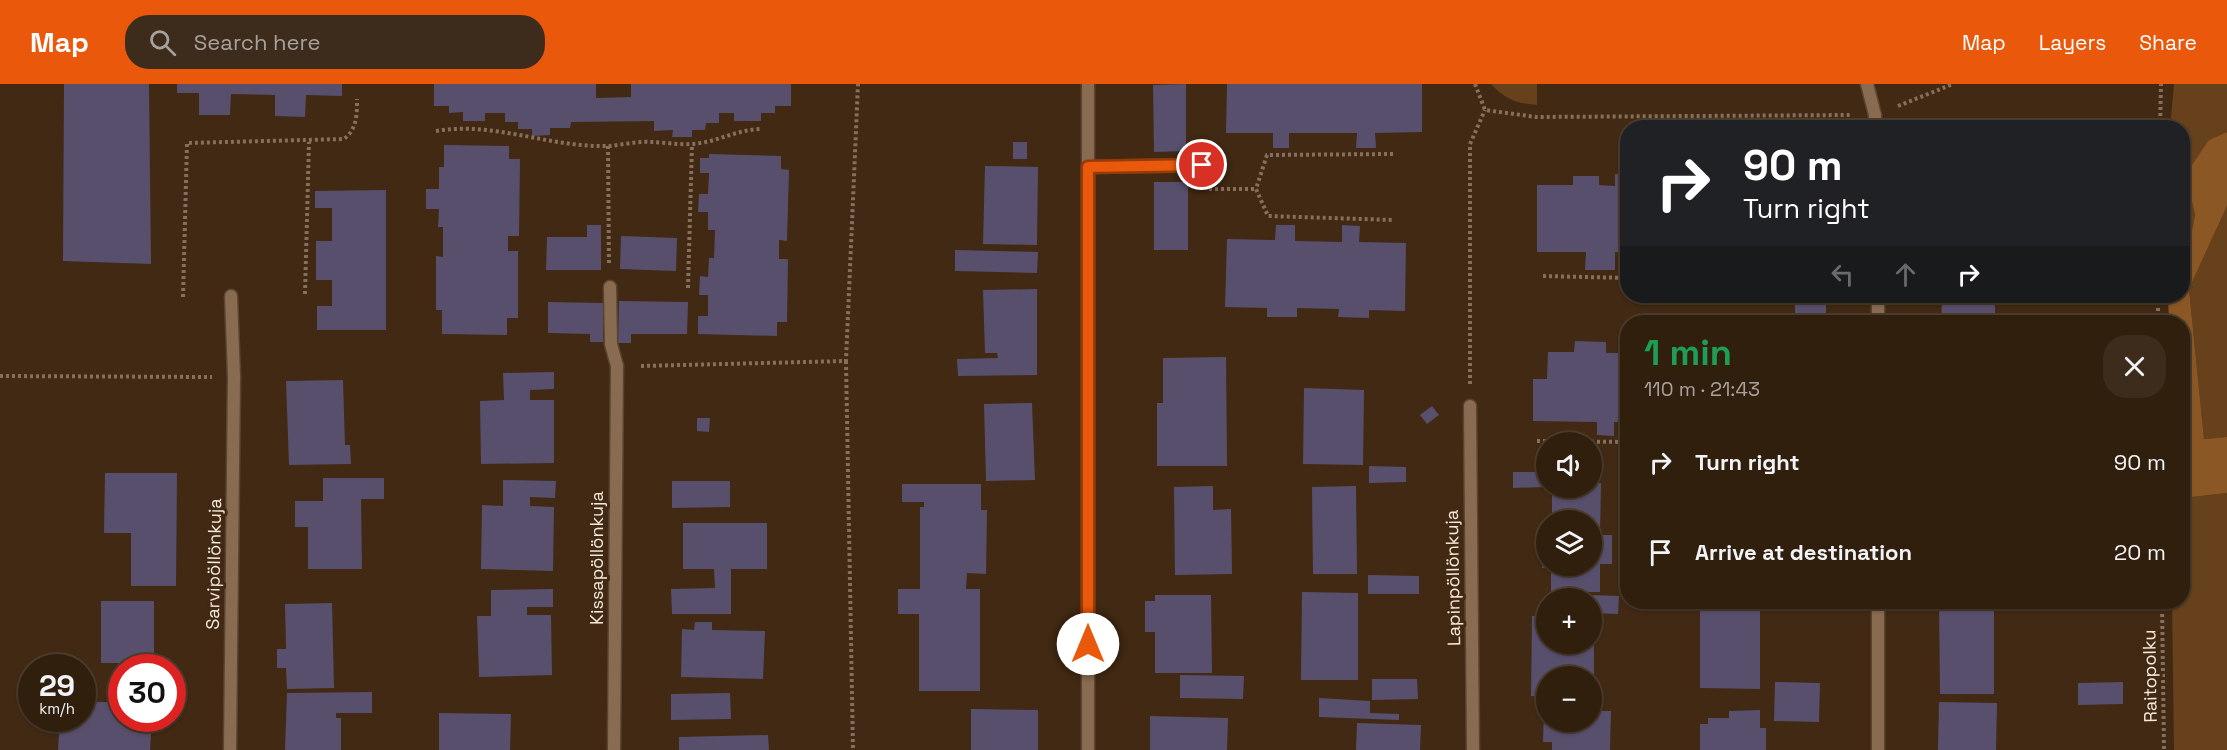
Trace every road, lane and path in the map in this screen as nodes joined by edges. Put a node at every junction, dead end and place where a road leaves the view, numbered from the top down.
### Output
1 (858, 84) edge
2 (1088, 84) edge
3 (1475, 84) edge
4 (1867, 84) edge
5 (1953, 84) edge
6 (2161, 84) edge
7 (357, 99) dead end
8 (1485, 110) junction
9 (1790, 120) edge
10 (1875, 120) edge
11 (1877, 120) edge
12 (2160, 120) edge
13 (762, 129) dead end
14 (436, 131) dead end
15 (309, 142) junction
16 (692, 144) junction
17 (608, 146) junction
18 (1394, 154) dead end
19 (1202, 165) dead end
20 (1088, 167) junction
21 (1202, 189) dead end
22 (1256, 189) junction
23 (1394, 220) dead end
24 (1543, 276) dead end
25 (1620, 278) edge
26 (609, 286) joint
27 (688, 288) dead end
28 (305, 294) dead end
29 (231, 296) dead end
30 (183, 297) dead end
31 (846, 361) junction
32 (617, 366) junction
33 (0, 375) edge
34 (234, 377) junction
35 (1470, 406) joint
36 (1602, 442) edge
37 (1620, 442) edge
38 (1878, 609) edge
39 (2162, 609) edge
40 (230, 750) edge
41 (614, 750) edge
42 (853, 750) edge
43 (1088, 750) edge
44 (1473, 750) edge
45 (1878, 750) edge
46 (2164, 750) edge

1 - 31 path
2 - 20 street
3 - 8 path
4 - 10 street
5 - 11 path
6 - 12 path
7 - 15 path
8 - 9 path
8 - 35 path
13 - 16 path
14 - 17 path
15 - 28 path
15 - 30 path
16 - 17 path
16 - 27 path
17 - 26 path
18 - 22 path
19 - 20 street
20 - 43 street
21 - 22 path
22 - 23 path
24 - 25 path
26 - 32 street, Kissapöllönkuja
29 - 34 street, Sarvipöllönkuja
31 - 32 path
31 - 42 path
32 - 41 street, Kissapöllönkuja
33 - 34 path
34 - 40 street, Sarvipöllönkuja
35 - 44 street, Lapinpöllönkuja
36 - 37 path
38 - 45 street
39 - 46 path, Raitopolku

